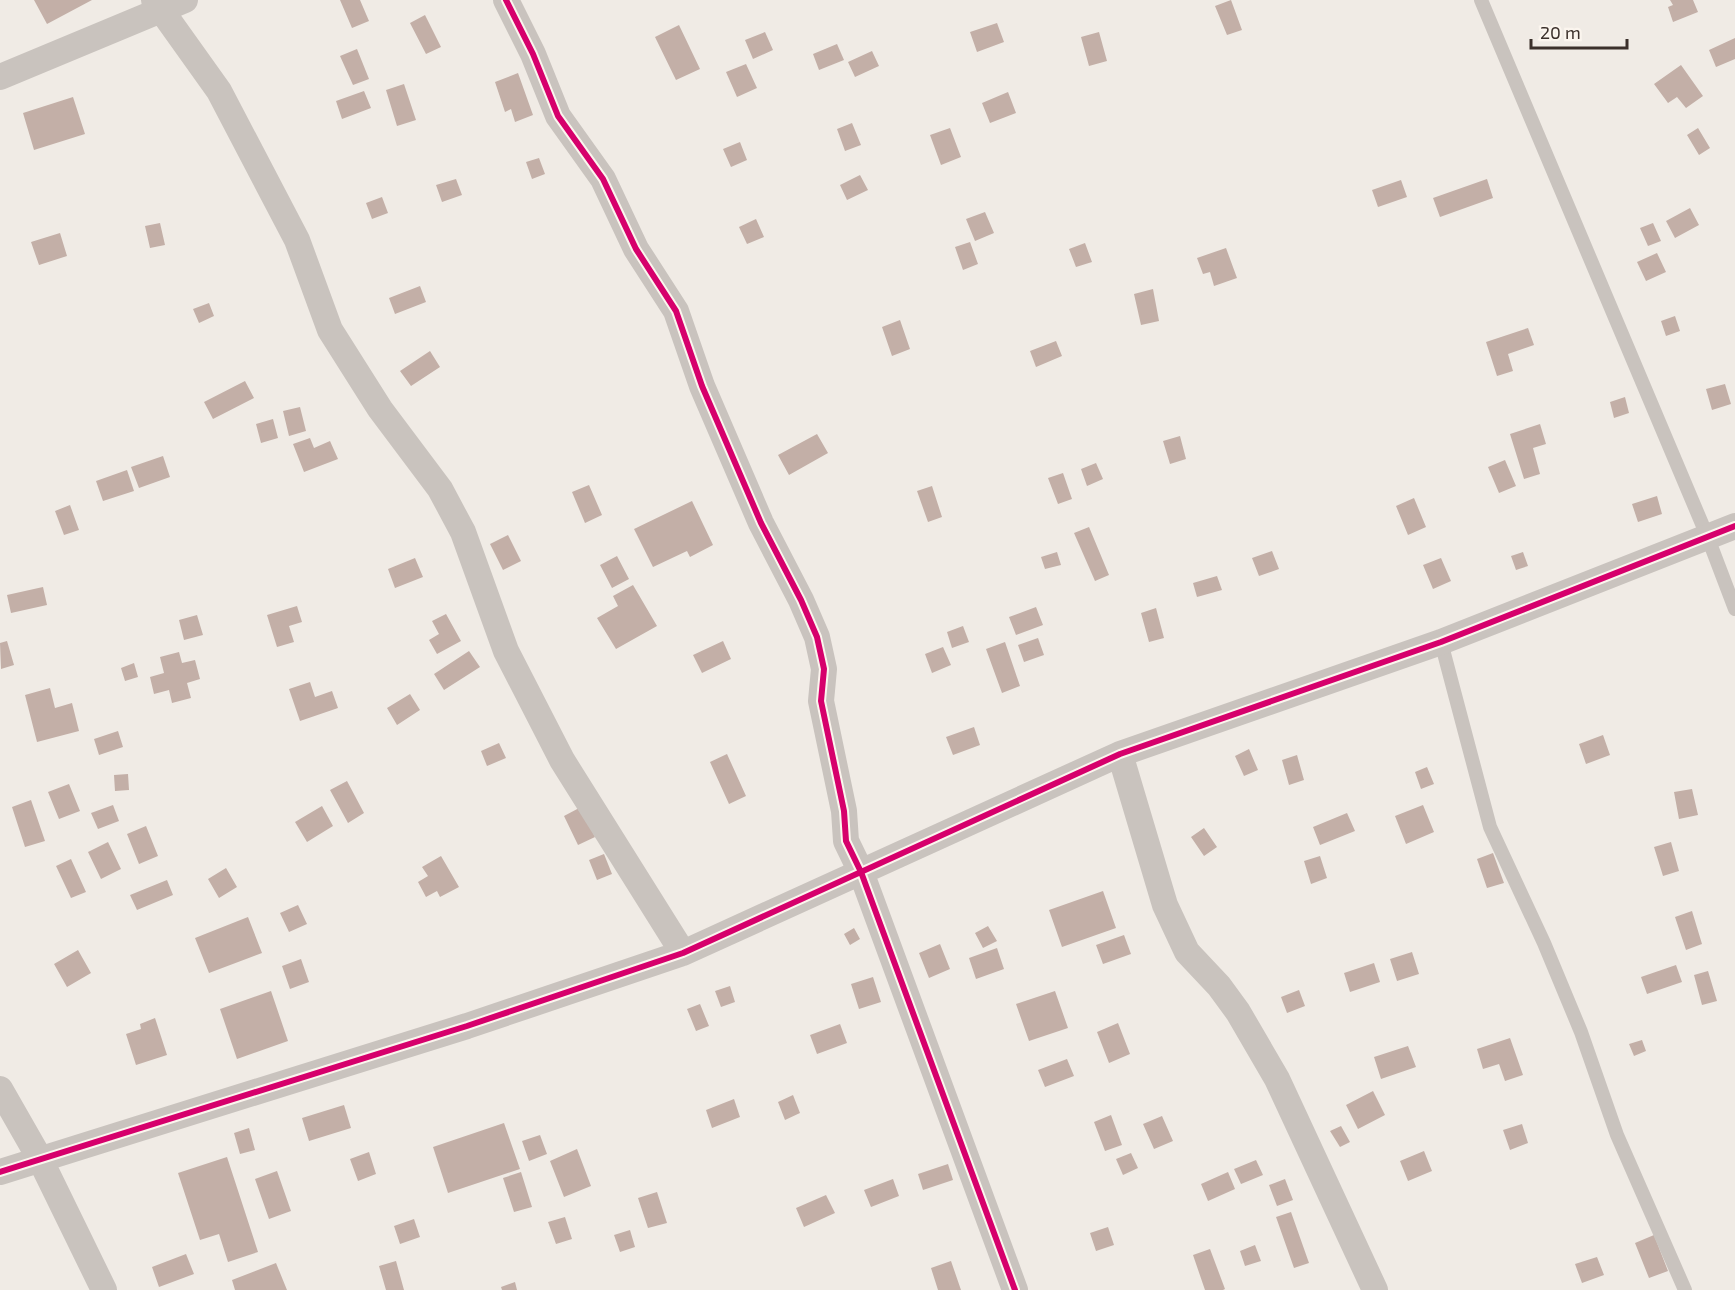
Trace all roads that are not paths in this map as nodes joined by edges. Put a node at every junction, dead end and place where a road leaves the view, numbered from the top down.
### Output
1 (185, 0) edge
2 (506, 0) edge
3 (1481, 0) edge
4 (157, 5) edge
5 (0, 76) edge
6 (1735, 526) edge
7 (1708, 538) junction
8 (1735, 609) edge
9 (1441, 642) junction
10 (1120, 754) junction
11 (861, 872) junction
12 (684, 953) junction
13 (0, 1089) edge
14 (40, 1159) junction
15 (0, 1172) edge
16 (104, 1290) edge
17 (1015, 1290) edge
18 (1376, 1290) edge
19 (1685, 1290) edge

1 - 4 street
2 - 11 street
3 - 7 lane
4 - 5 street
4 - 12 street
6 - 7 street
7 - 8 lane
7 - 9 street
9 - 10 street
9 - 19 lane
10 - 11 street
10 - 18 street
11 - 12 street
11 - 17 street
12 - 14 street
13 - 14 street
14 - 15 street
14 - 16 street

